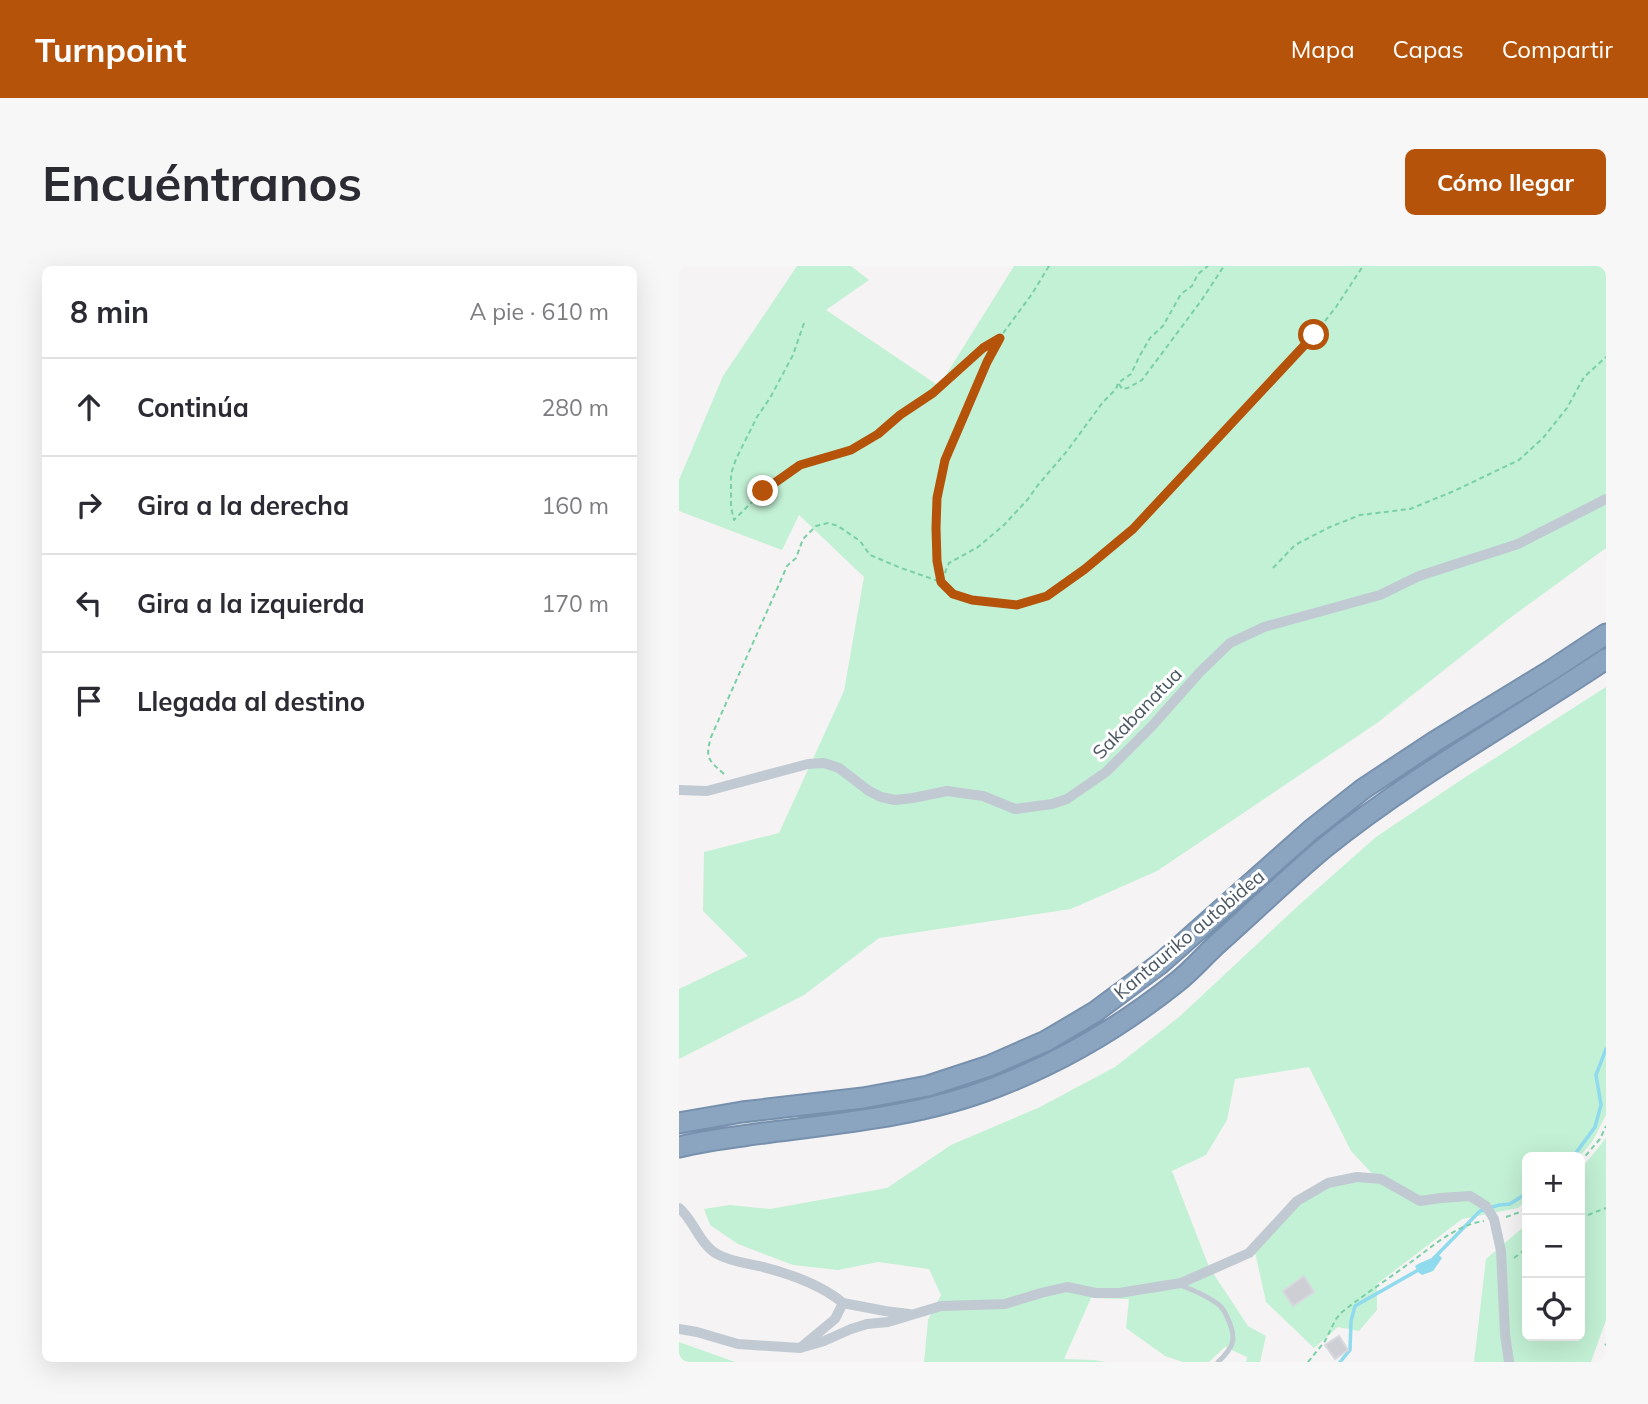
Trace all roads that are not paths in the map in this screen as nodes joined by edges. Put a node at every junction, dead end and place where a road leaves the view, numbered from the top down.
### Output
1 (1606, 499) edge
2 (1606, 634) edge
3 (1606, 659) edge
4 (679, 790) edge
5 (679, 1123) edge
6 (679, 1147) edge
7 (679, 1208) edge
8 (1177, 1284) junction
9 (843, 1303) junction
10 (915, 1314) junction
11 (679, 1329) edge
12 (800, 1348) junction
13 (1218, 1362) edge
14 (1509, 1362) edge

1 - 4 street, Sakabanatua
2 - 5 highway, Kantauriko autobidea
3 - 6 highway, Kantauriko autobidea
7 - 9 street
8 - 10 street
8 - 13 lane
8 - 14 street
9 - 10 street
9 - 12 street
10 - 12 street
11 - 12 street

